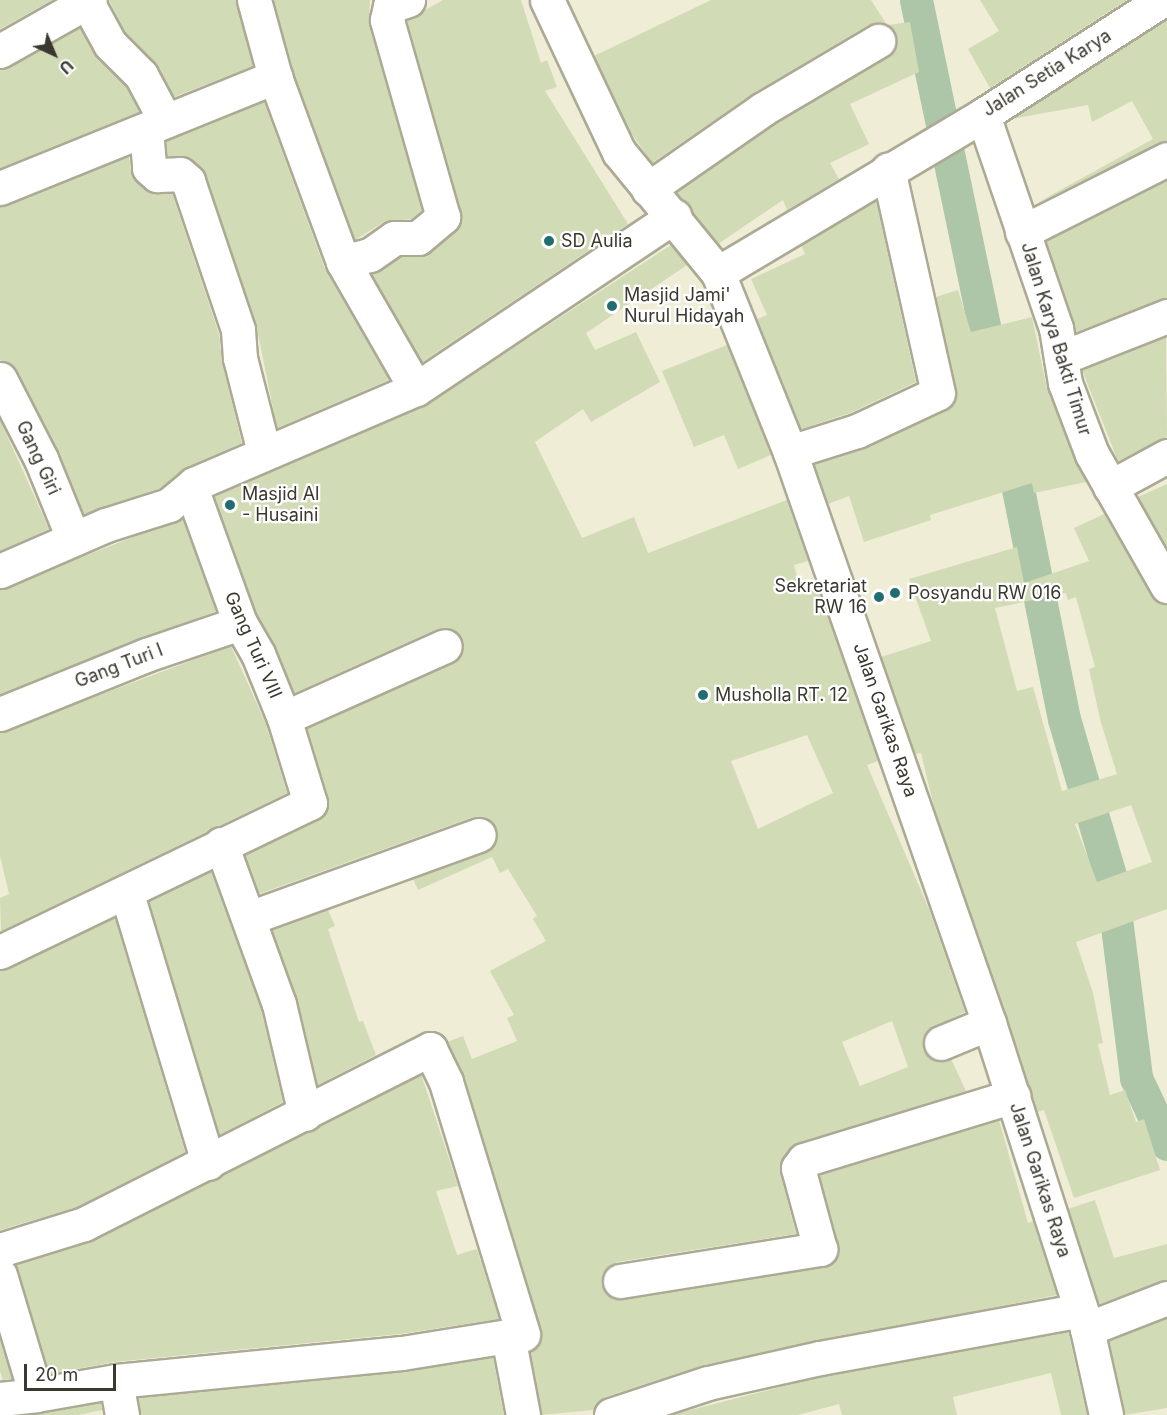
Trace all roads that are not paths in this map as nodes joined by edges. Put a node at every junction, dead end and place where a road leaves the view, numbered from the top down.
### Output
1 (254, 0) edge
2 (408, 0) edge
3 (547, 0) edge
4 (1162, 0) edge
5 (89, 1) edge
6 (878, 41) dead end
7 (0, 51) edge
8 (275, 77) junction
9 (979, 116) junction
10 (155, 125) junction
11 (1167, 159) edge
12 (888, 170) junction
13 (0, 188) edge
14 (648, 189) junction
15 (674, 216) junction
16 (1022, 232) junction
17 (343, 262) junction
18 (718, 273) junction
19 (1167, 315) edge
20 (1061, 358) junction
21 (0, 379) edge
22 (416, 389) junction
23 (264, 452) junction
24 (790, 452) junction
25 (1167, 456) edge
26 (1110, 487) junction
27 (191, 488) junction
28 (73, 538) junction
29 (0, 571) edge
30 (1167, 586) edge
31 (240, 623) junction
32 (445, 646) dead end
33 (0, 714) edge
34 (284, 718) junction
35 (479, 835) dead end
36 (222, 844) junction
37 (127, 894) junction
38 (252, 917) junction
39 (0, 952) edge
40 (989, 1023) junction
41 (941, 1044) dead end
42 (1013, 1096) junction
43 (305, 1114) junction
44 (208, 1163) junction
45 (0, 1250) edge
46 (0, 1275) edge
47 (620, 1281) dead end
48 (1167, 1298) edge
49 (1084, 1320) junction
50 (523, 1334) dead end
51 (116, 1381) junction
52 (36, 1395) junction
53 (0, 1399) edge
54 (122, 1415) edge
55 (523, 1415) edge
56 (611, 1415) edge
57 (1106, 1415) edge

1 - 8 street
2 - 17 street
3 - 14 street, Jalan Garikas Raya
4 - 9 street, Jalan Setia Karya
5 - 7 street
5 - 10 street
6 - 14 street
8 - 10 street
8 - 17 street
9 - 12 street, Jalan Setia Karya
9 - 16 street, Jalan Karya Bakti Timur
10 - 13 street
10 - 23 street
11 - 16 street
12 - 18 street, Jalan Setia Karya
12 - 24 street
14 - 15 street, Jalan Garikas Raya
15 - 18 street, Jalan Garikas Raya
15 - 22 street
16 - 20 street, Jalan Karya Bakti Timur
17 - 22 street
18 - 24 street, Jalan Garikas Raya
19 - 20 street
20 - 26 street, Jalan Karya Bakti Timur
21 - 28 street, Gang Giri
22 - 23 street
23 - 27 street
24 - 40 street, Jalan Garikas Raya
25 - 26 street
26 - 30 street, Jalan Karya Bakti Timur
27 - 28 street
27 - 31 street, Gang Turi VIII
28 - 29 street
31 - 33 street, Gang Turi I
31 - 34 street, Gang Turi VIII
32 - 34 street
34 - 36 street, Gang Turi VIII
35 - 38 street
36 - 37 street
36 - 38 street
37 - 39 street
37 - 44 street
38 - 43 street
40 - 41 street
40 - 42 street, Jalan Garikas Raya
42 - 47 street
42 - 49 street, Jalan Garikas Raya
43 - 44 street
43 - 50 street
44 - 45 street
46 - 52 street
48 - 49 street
49 - 56 street
49 - 57 street, Jalan Garikas Raya
51 - 52 street
51 - 54 street
51 - 55 street
52 - 53 street

